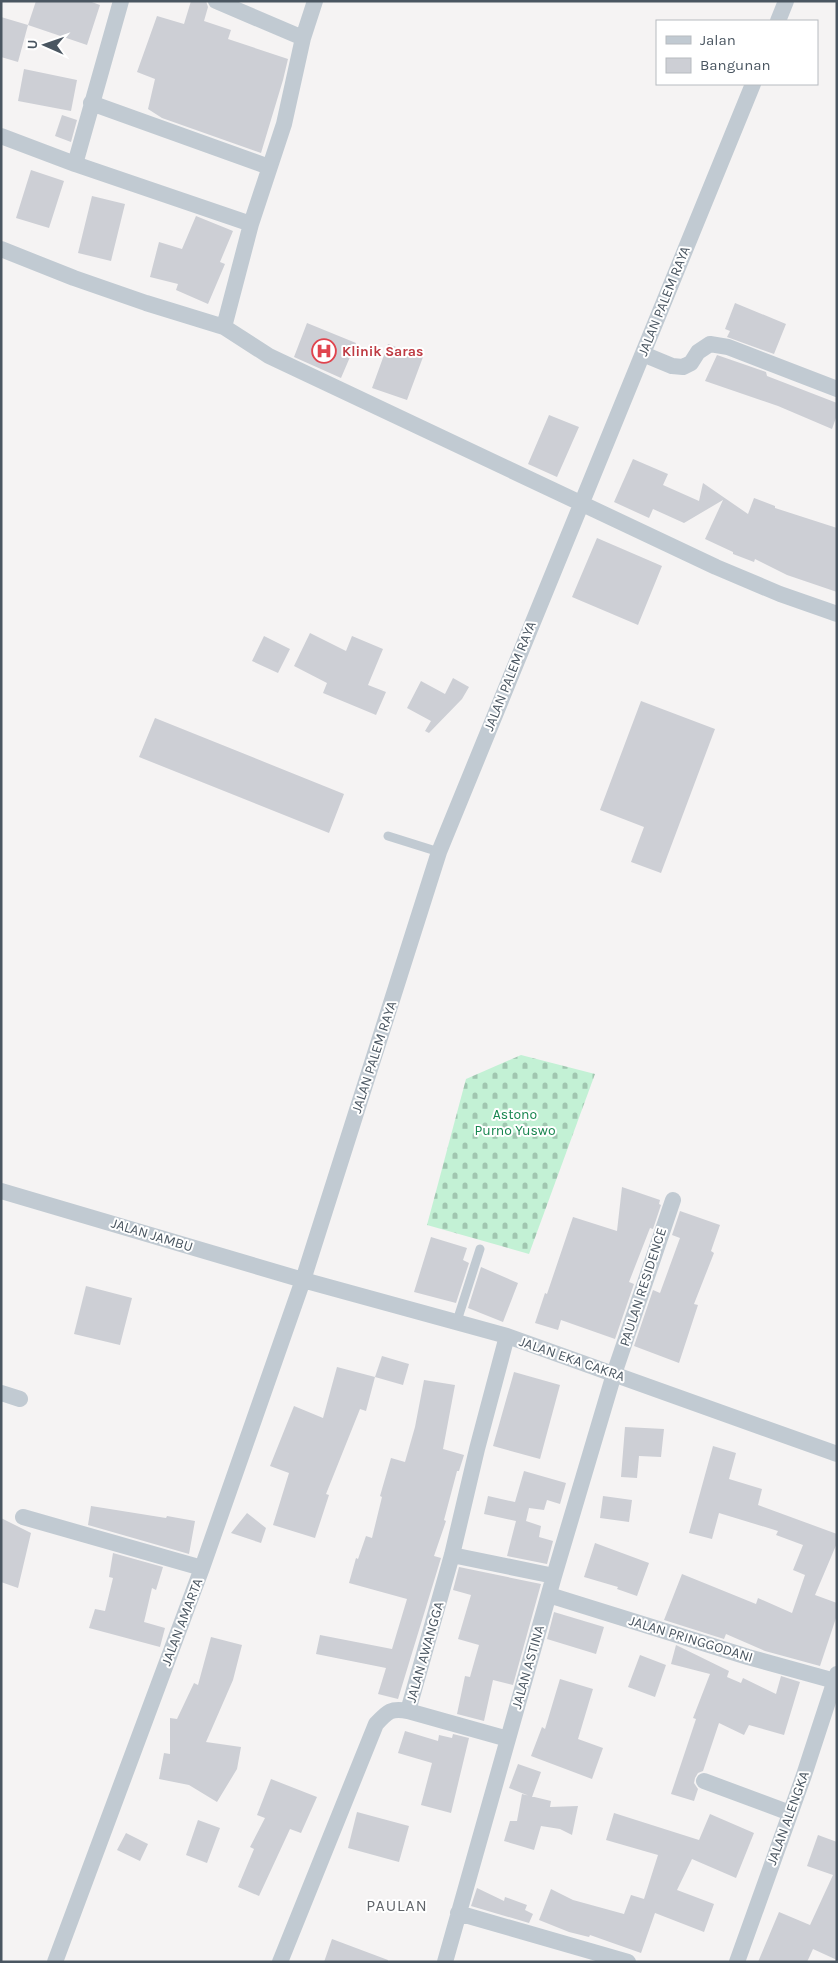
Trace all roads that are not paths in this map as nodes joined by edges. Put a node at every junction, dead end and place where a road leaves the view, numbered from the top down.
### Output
1 (121, 1) edge
2 (216, 1) edge
3 (315, 1) edge
4 (786, 1) edge
5 (778, 20) edge
6 (303, 38) junction
7 (753, 85) edge
8 (91, 103) junction
9 (1, 136) edge
10 (75, 164) junction
11 (269, 167) junction
12 (251, 224) junction
13 (1, 249) edge
14 (224, 327) junction
15 (643, 354) junction
16 (837, 389) edge
17 (580, 504) junction
18 (837, 614) edge
19 (388, 836) dead end
20 (439, 852) junction
21 (1, 1191) edge
22 (672, 1200) dead end
23 (480, 1249) dead end
24 (303, 1280) junction
25 (457, 1321) junction
26 (507, 1336) junction
27 (614, 1374) junction
28 (1, 1393) edge
29 (20, 1398) dead end
30 (837, 1454) edge
31 (23, 1517) dead end
32 (452, 1555) junction
33 (202, 1568) junction
34 (554, 1576) junction
35 (549, 1595) junction
36 (836, 1677) edge
37 (408, 1711) junction
38 (508, 1740) junction
39 (704, 1781) dead end
40 (790, 1812) junction
41 (458, 1913) junction
42 (55, 1962) edge
43 (280, 1962) edge
44 (445, 1962) edge
45 (628, 1962) edge
46 (737, 1962) edge

1 - 8 street
2 - 6 street
3 - 6 street
4 - 5 street
6 - 11 street
7 - 15 street, JALAN PALEM RAYA
8 - 10 street
8 - 11 street
9 - 10 street
10 - 12 street
11 - 12 street
12 - 14 street
13 - 14 street
14 - 17 street
15 - 16 street
15 - 17 street, JALAN PALEM RAYA
17 - 18 street
17 - 20 street, JALAN PALEM RAYA
19 - 20 lane
20 - 24 street, JALAN PALEM RAYA
21 - 24 street, JALAN JAMBU
22 - 27 street, PAULAN RESIDENCE
23 - 25 lane
24 - 25 street, JALAN EKA CAKRA
24 - 33 street, JALAN AMARTA
25 - 26 street, JALAN EKA CAKRA
26 - 27 street, JALAN EKA CAKRA
26 - 32 street, JALAN AWANGGA
27 - 30 street, JALAN EKA CAKRA
27 - 34 street, JALAN ASTINA
28 - 29 street
31 - 33 street
32 - 34 street
32 - 37 street, JALAN AWANGGA
33 - 42 street, JALAN AMARTA
34 - 35 street, JALAN ASTINA
35 - 36 street, JALAN PRINGGODANI
35 - 38 street, JALAN ASTINA
36 - 40 street, JALAN ALENGKA
37 - 38 street
37 - 43 street, JALAN AWANGGA
38 - 41 street, JALAN ASTINA
39 - 40 street
40 - 46 street, JALAN ALENGKA
41 - 44 street, JALAN ASTINA
41 - 45 street

